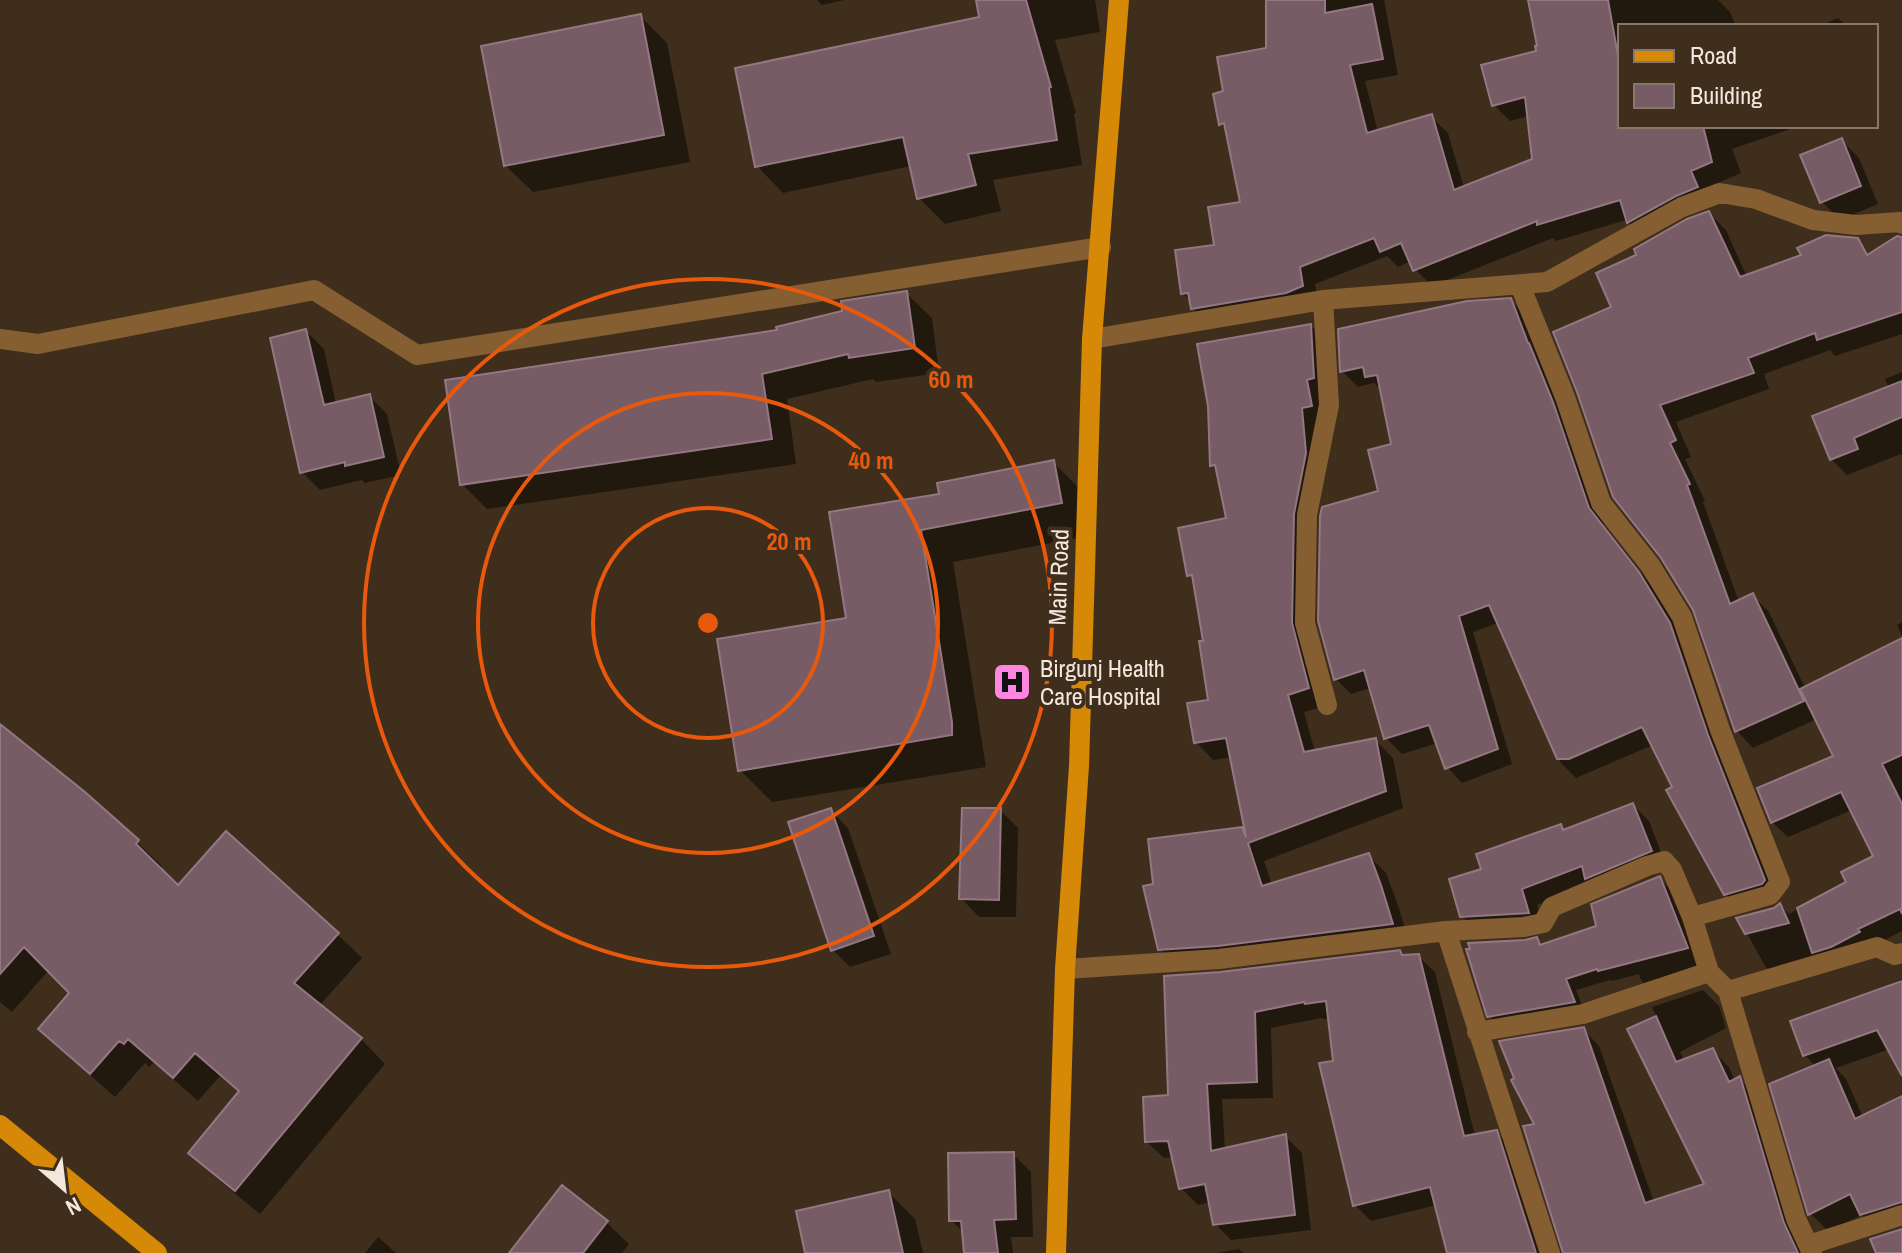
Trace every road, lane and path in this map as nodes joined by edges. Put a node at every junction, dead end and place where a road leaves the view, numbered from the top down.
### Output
1 (1119, 0) edge
2 (1902, 224) edge
3 (1101, 247) junction
4 (1520, 285) junction
5 (1323, 300) junction
6 (0, 339) edge
7 (1092, 339) junction
8 (1327, 705) dead end
9 (1692, 917) junction
10 (1446, 931) junction
11 (1902, 953) edge
12 (1065, 969) junction
13 (1709, 972) junction
14 (1728, 991) junction
15 (1477, 1032) junction
16 (0, 1125) edge
17 (1902, 1215) edge
18 (1810, 1249) edge
19 (157, 1253) edge
20 (1056, 1253) edge
21 (1550, 1253) edge

1 - 3 main road, Main Road
2 - 4 street
3 - 6 street
3 - 7 main road, Main Road
4 - 5 street
4 - 9 street
5 - 7 street
5 - 8 street
7 - 12 main road, Main Road
9 - 10 street
9 - 13 street
10 - 12 street
10 - 15 street
11 - 14 street
12 - 20 main road, Main Road
13 - 14 street
13 - 15 street
14 - 18 street
15 - 21 street
16 - 19 main road
17 - 18 street

